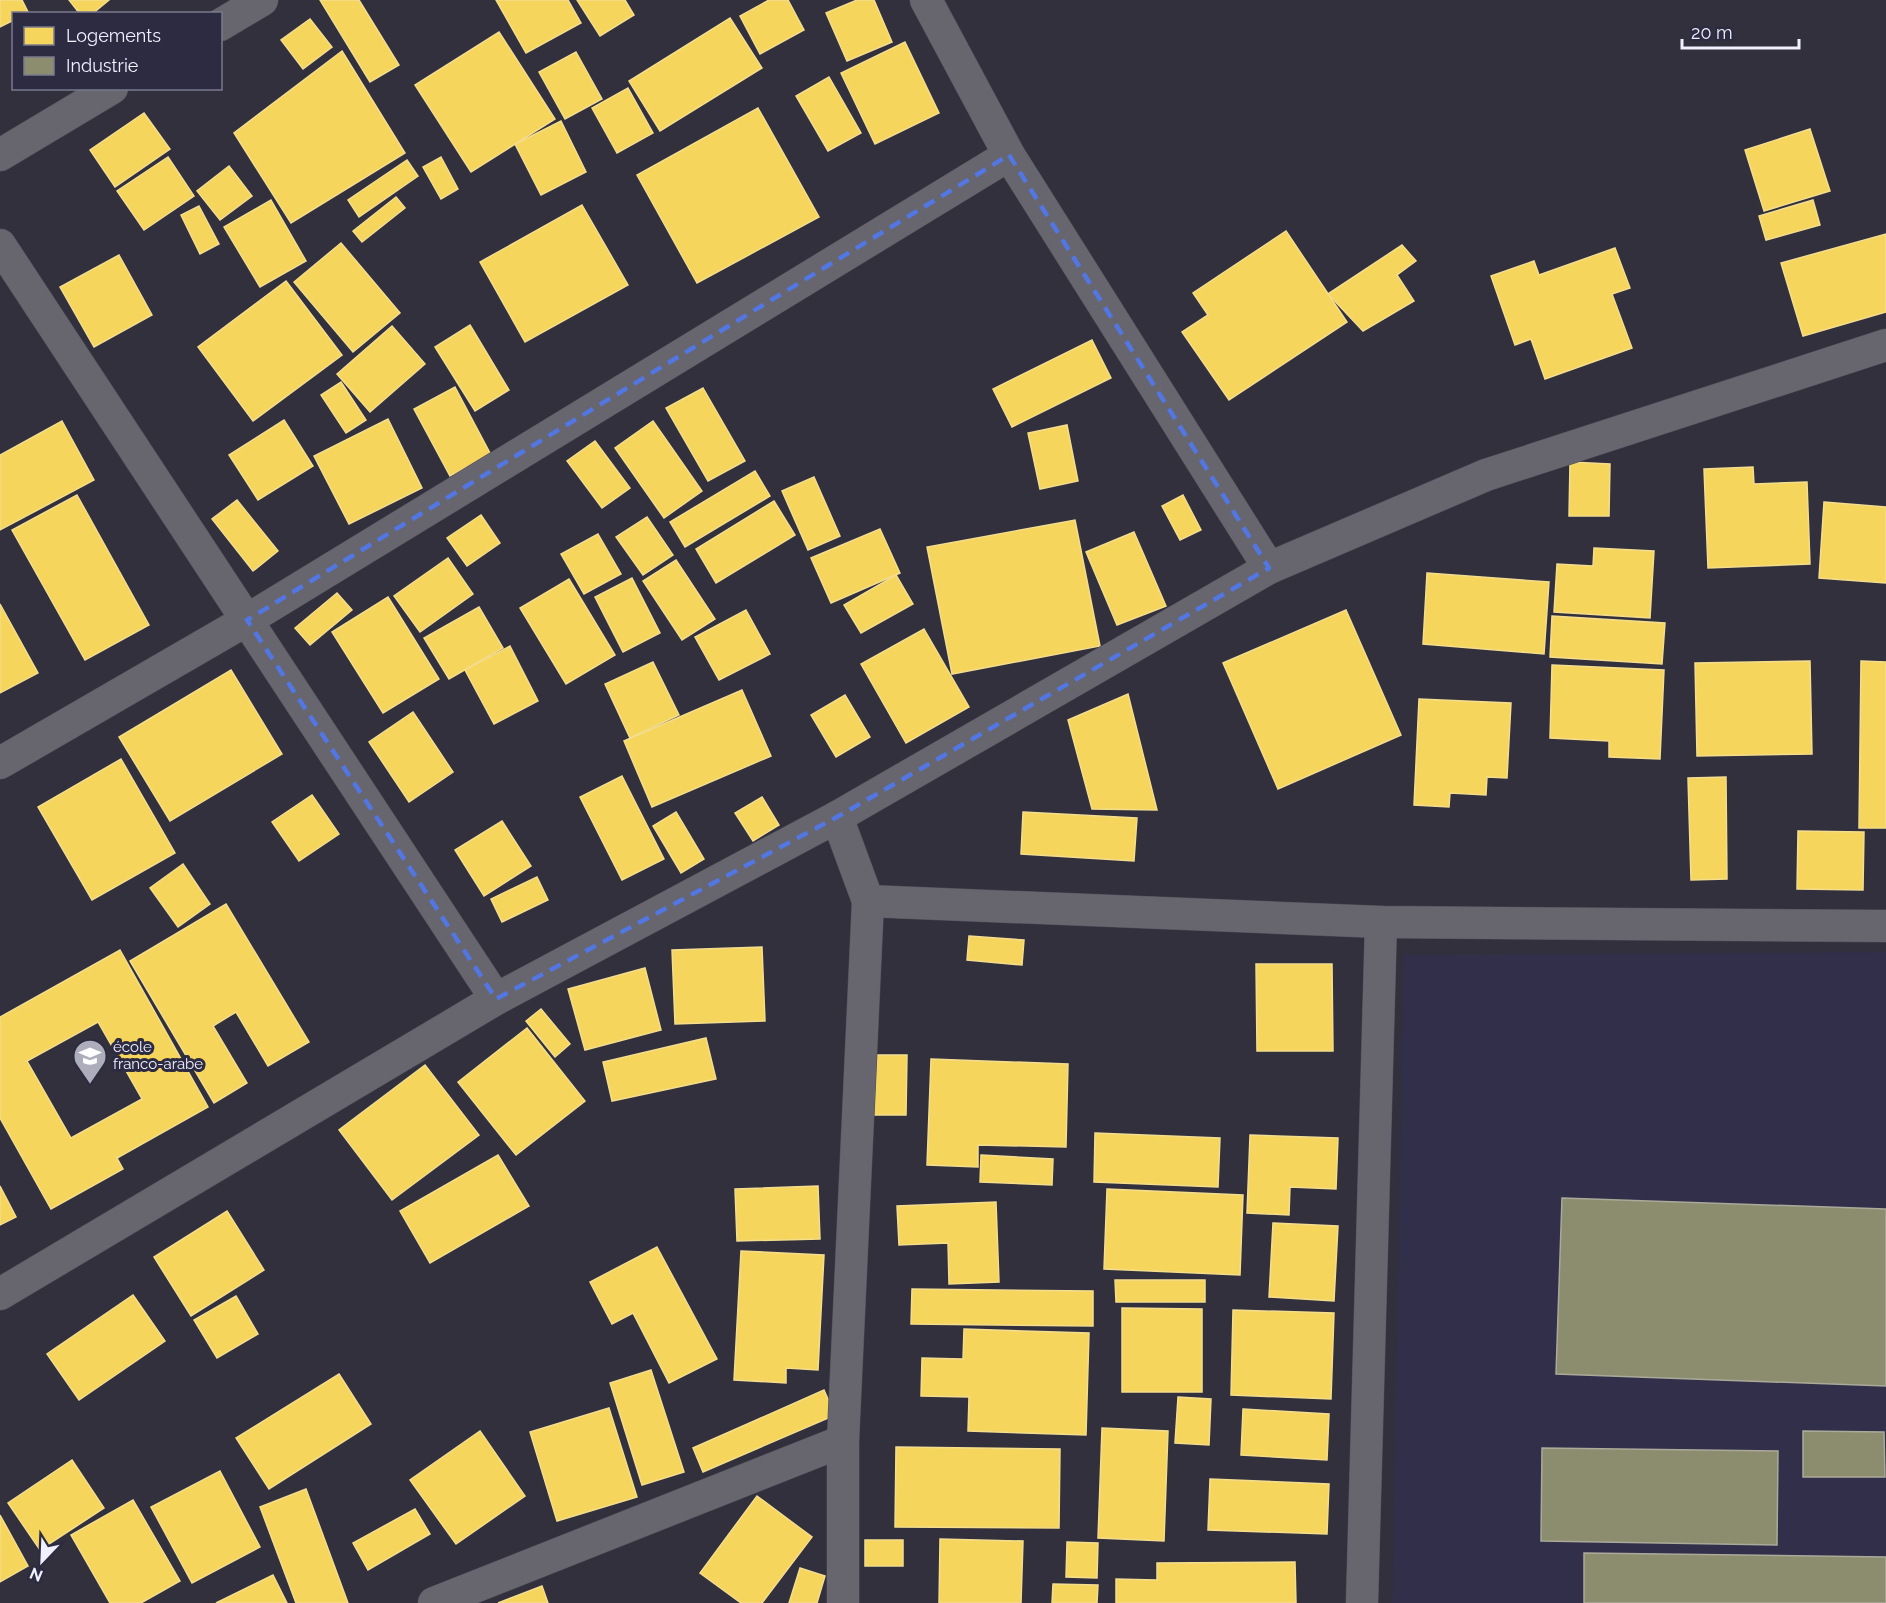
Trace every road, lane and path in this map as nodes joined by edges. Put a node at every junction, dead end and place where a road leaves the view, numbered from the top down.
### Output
1 (262, 0) edge
2 (926, 0) edge
3 (222, 24) edge
4 (109, 90) edge
5 (1009, 154) junction
6 (0, 155) edge
7 (0, 244) edge
8 (1886, 345) edge
9 (1269, 568) junction
10 (247, 620) junction
11 (0, 763) edge
12 (837, 817) junction
13 (868, 901) junction
14 (1381, 922) junction
15 (1886, 926) edge
16 (496, 999) junction
17 (0, 1294) edge
18 (843, 1441) junction
19 (434, 1603) edge
20 (843, 1603) edge
21 (1362, 1603) edge

1 - 3 street
2 - 5 street
4 - 6 street
5 - 9 street
5 - 10 street
7 - 10 street
8 - 9 street
9 - 12 street
10 - 11 street
10 - 16 street
12 - 13 street
12 - 16 street
13 - 14 street
13 - 18 street
14 - 15 street
14 - 21 street
16 - 17 street
18 - 19 street
18 - 20 street

